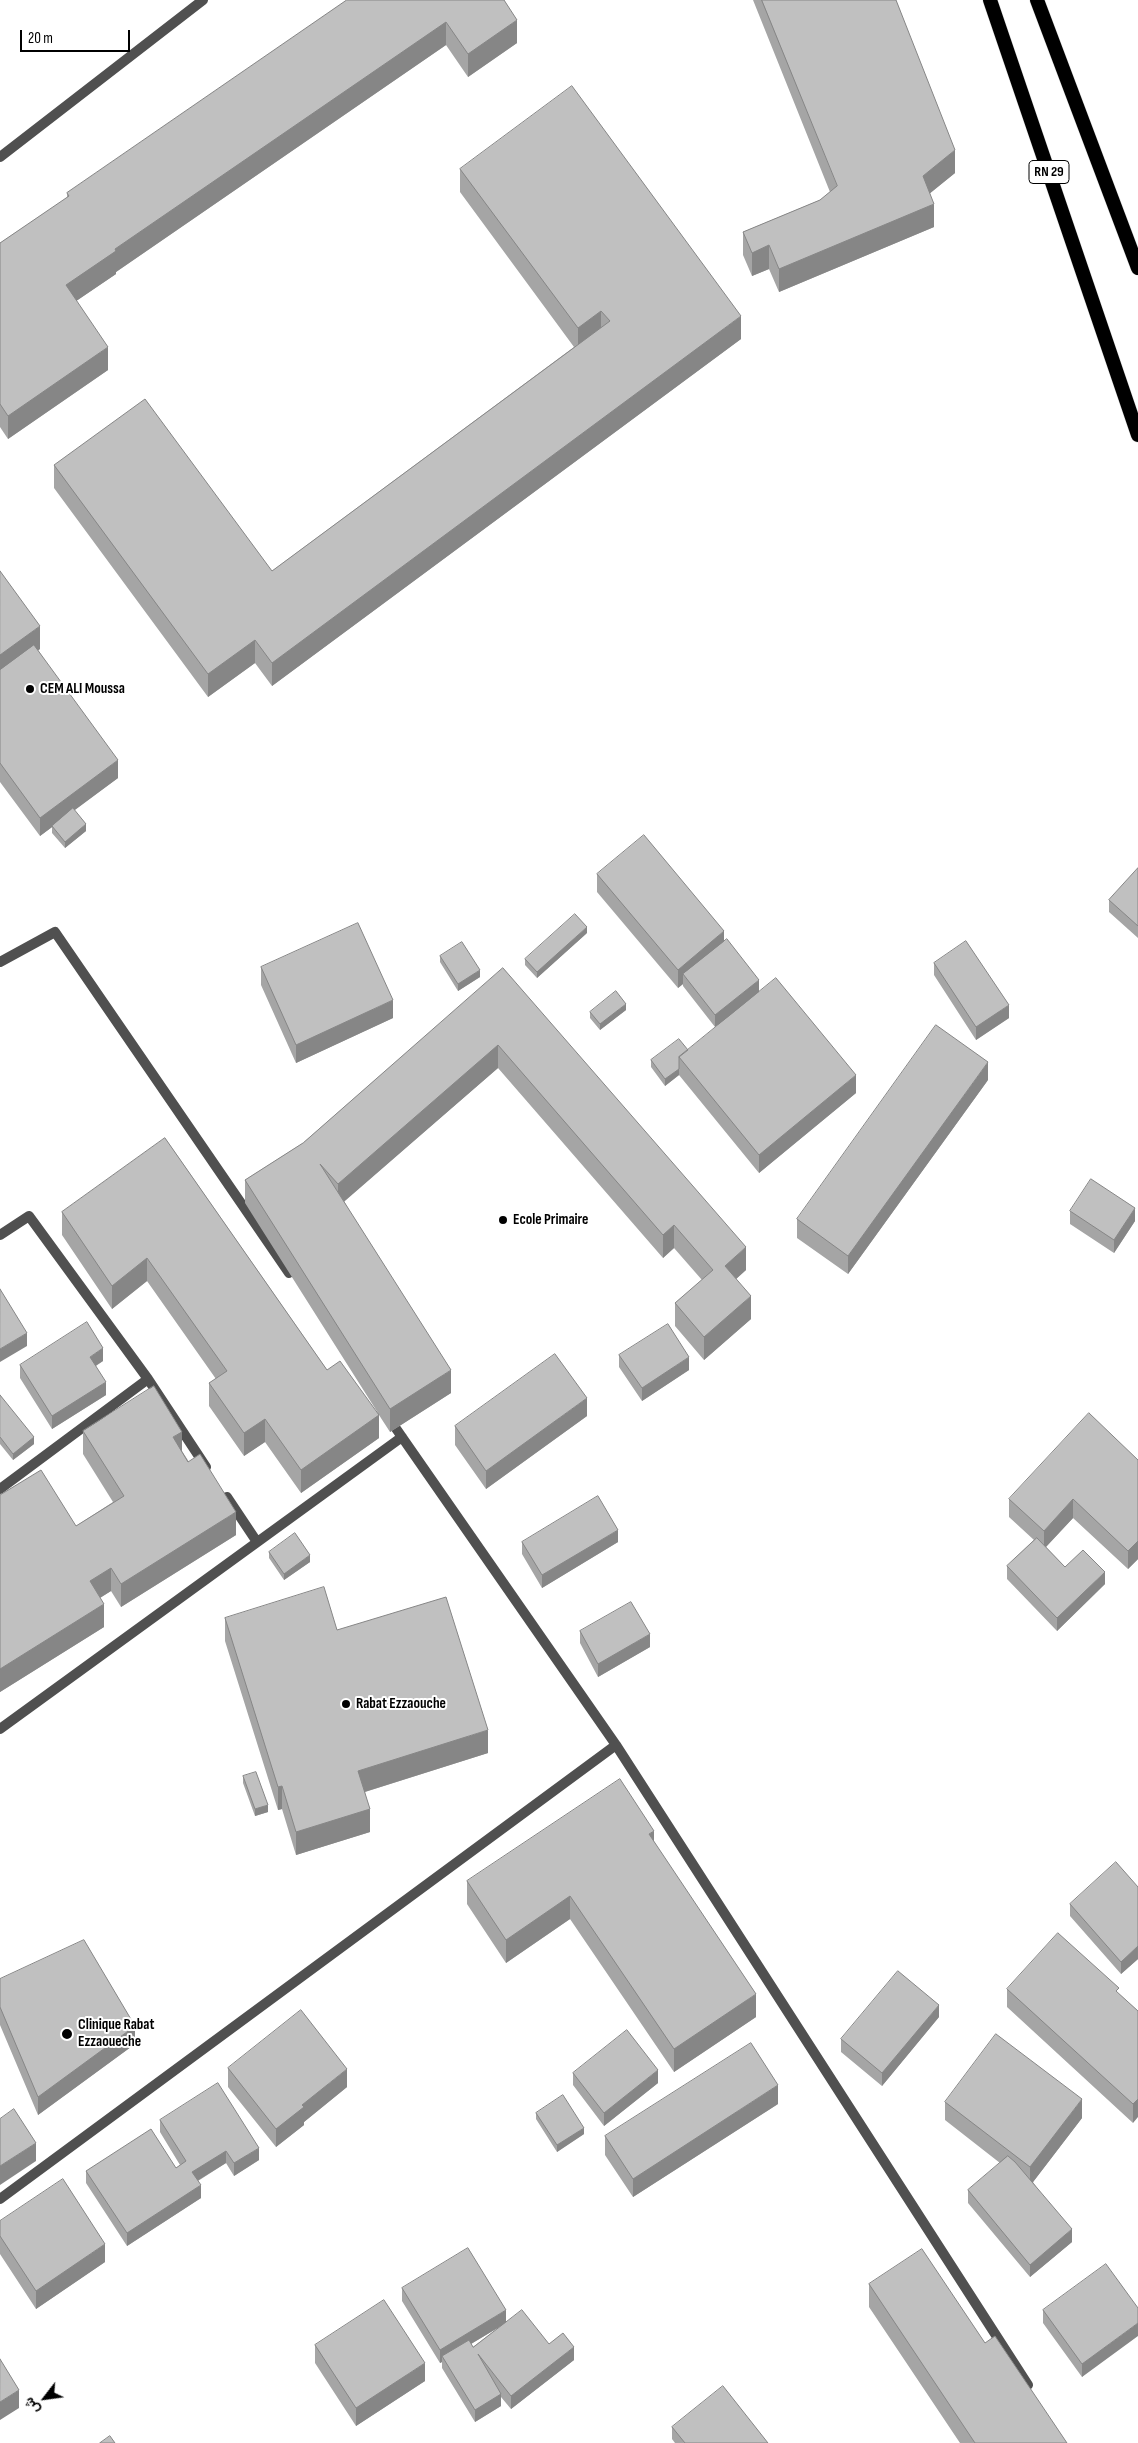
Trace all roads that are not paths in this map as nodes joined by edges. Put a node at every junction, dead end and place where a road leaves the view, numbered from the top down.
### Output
1 (202, 0) edge
2 (990, 0) edge
3 (1037, 0) edge
4 (0, 157) edge
5 (1138, 268) edge
6 (1138, 435) edge
7 (0, 962) edge
8 (0, 1235) edge
9 (296, 1282) edge
10 (148, 1379) junction
11 (380, 1404) edge
12 (402, 1437) junction
13 (0, 1489) edge
14 (257, 1542) junction
15 (0, 1729) edge
16 (616, 1746) junction
17 (0, 2199) edge
18 (1033, 2393) edge

1 - 4 street
2 - 6 highway, RN 29
3 - 5 highway
7 - 9 street
8 - 10 street
10 - 13 street
10 - 14 street
11 - 12 street
12 - 14 street
12 - 16 street
14 - 15 street
16 - 17 street
16 - 18 street

